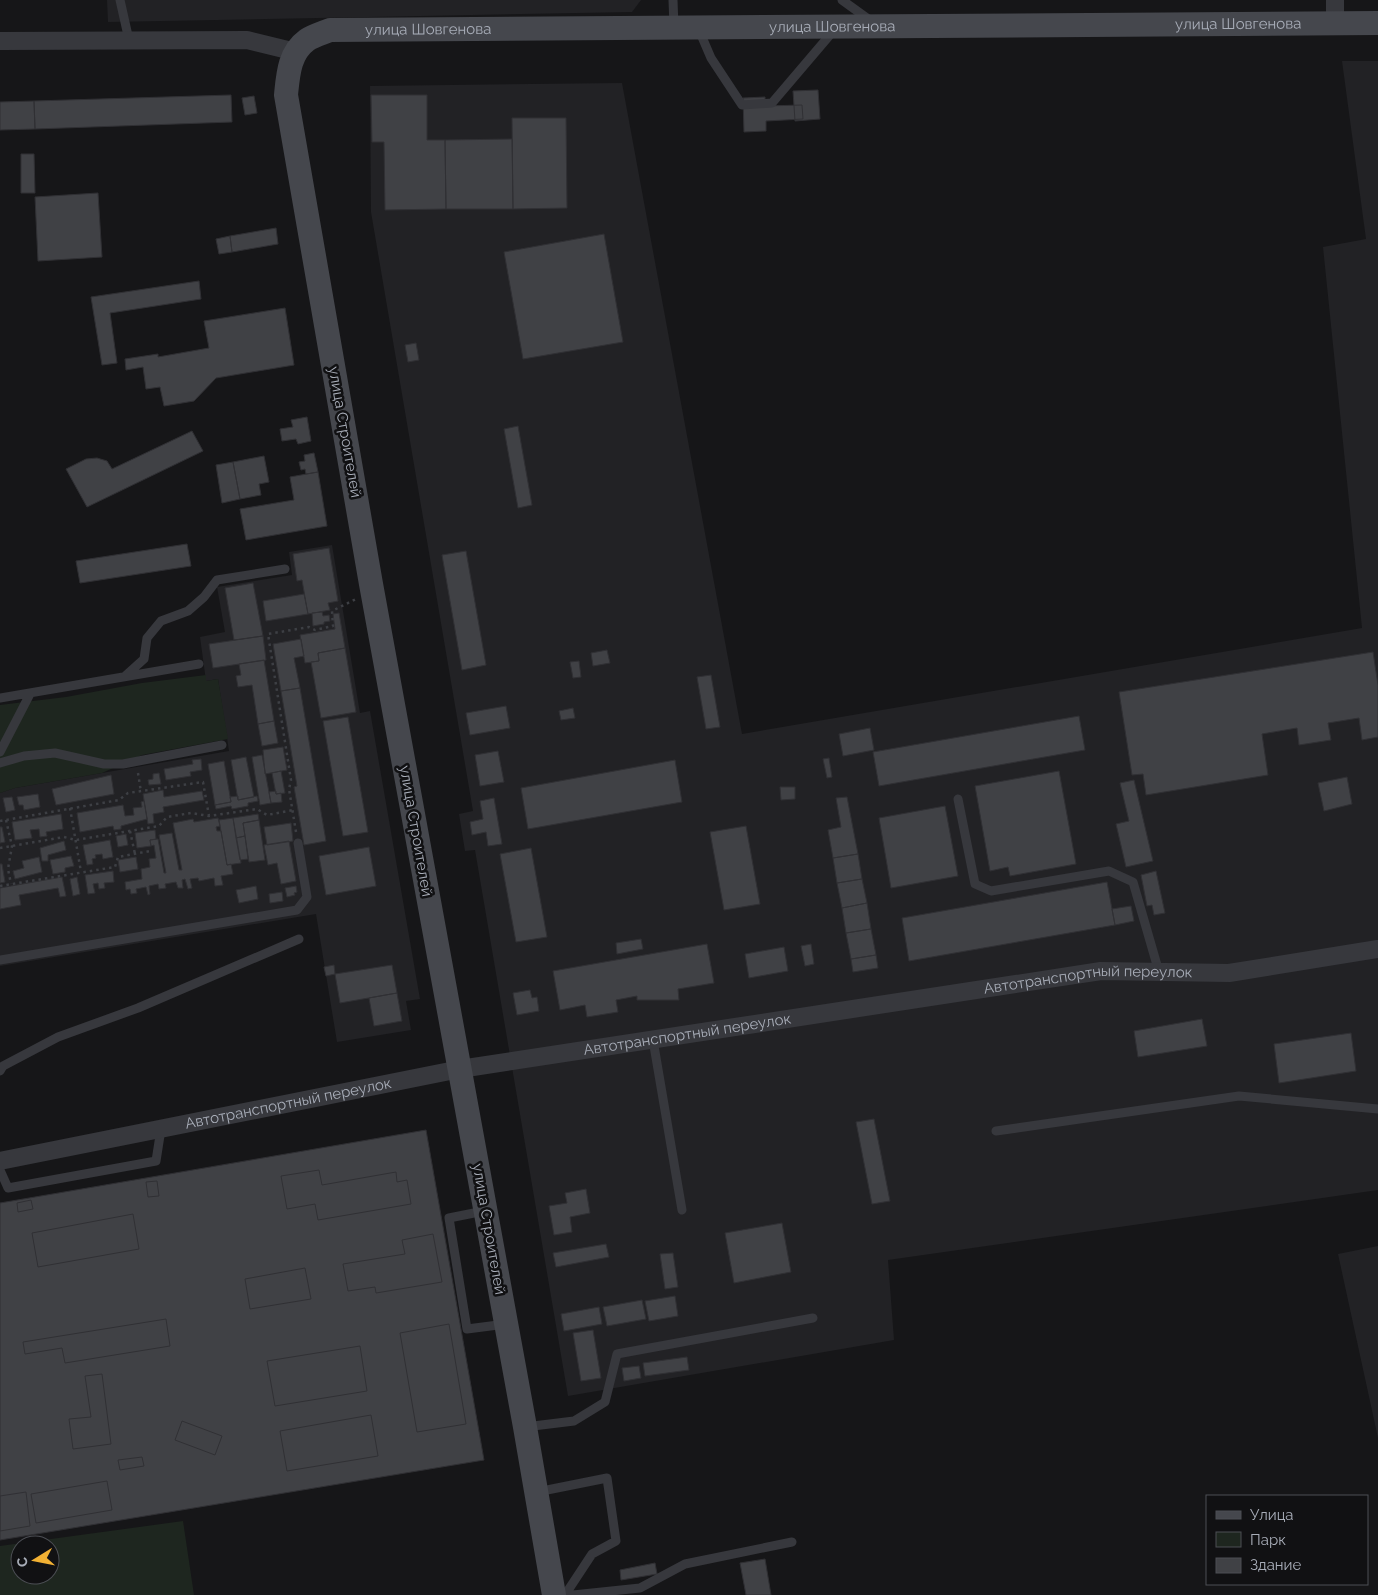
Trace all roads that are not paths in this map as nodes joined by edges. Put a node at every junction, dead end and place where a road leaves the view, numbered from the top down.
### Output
1 (120, 0) edge
2 (673, 0) edge
3 (842, 0) edge
4 (1335, 0) edge
5 (1378, 23) edge
6 (1335, 24) junction
7 (878, 25) junction
8 (838, 26) junction
9 (698, 27) junction
10 (674, 28) junction
11 (129, 40) junction
12 (0, 42) edge
13 (293, 59) junction
14 (285, 569) dead end
15 (199, 664) dead end
16 (124, 677) junction
17 (30, 694) junction
18 (0, 698) edge
19 (222, 745) dead end
20 (0, 752) edge
21 (0, 763) edge
22 (958, 799) dead end
23 (298, 843) road end
24 (299, 939) dead end
25 (1378, 949) edge
26 (0, 960) edge
27 (1160, 972) junction
28 (654, 1040) junction
29 (460, 1069) junction
30 (0, 1071) edge
31 (1378, 1109) edge
32 (161, 1129) junction
33 (996, 1131) dead end
34 (0, 1161) edge
35 (0, 1170) edge
36 (682, 1210) dead end
37 (486, 1211) junction
38 (814, 1318) dead end
39 (507, 1324) junction
40 (525, 1427) junction
41 (536, 1492) junction
42 (792, 1542) dead end
43 (554, 1595) edge
44 (566, 1595) edge
45 (574, 1595) edge

1 - 11 lane
2 - 10 lane
3 - 7 lane
4 - 6 street
5 - 6 street, улица Шовгенова
6 - 7 street, улица Шовгенова
7 - 8 street, улица Шовгенова
8 - 9 street, улица Шовгенова
8 - 9 lane
9 - 10 street, улица Шовгенова
10 - 13 street, улица Шовгенова
11 - 12 street
11 - 13 street
13 - 29 street, улица Строителей
14 - 16 lane
15 - 16 lane
16 - 17 lane
17 - 18 lane
17 - 20 lane
19 - 21 lane
22 - 27 lane
23 - 26 lane
24 - 30 lane
25 - 27 street, Автотранспортный переулок
27 - 28 street, Автотранспортный переулок
28 - 29 street, Автотранспортный переулок
28 - 36 lane
29 - 32 street, Автотранспортный переулок
29 - 37 street, улица Строителей
31 - 33 lane
32 - 34 street, Автотранспортный переулок
32 - 35 lane
37 - 39 street, улица Строителей
37 - 39 lane
38 - 40 lane
39 - 40 street, улица Строителей
40 - 41 street, улица Строителей
41 - 43 street, улица Строителей
41 - 44 lane
42 - 45 lane

